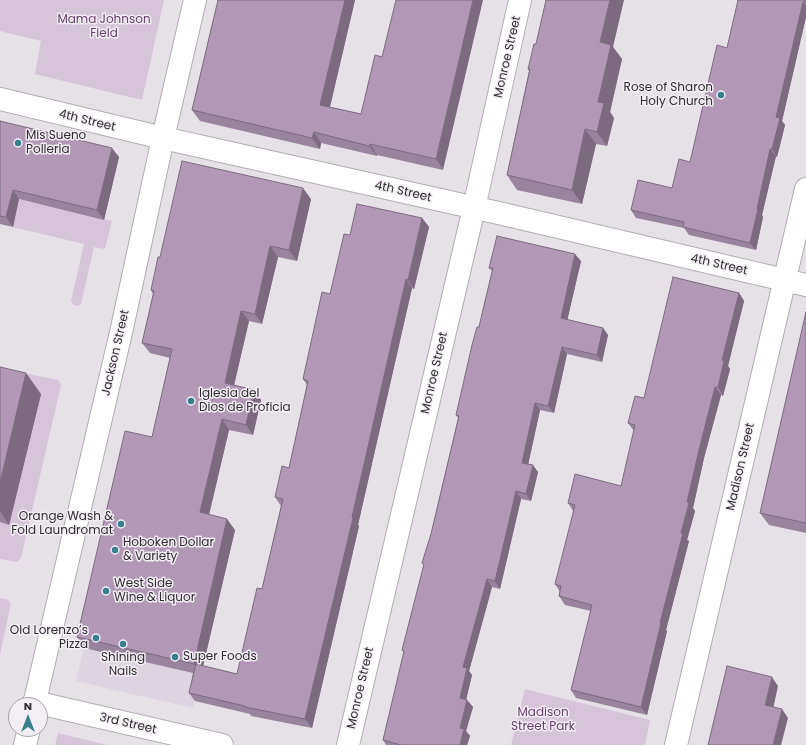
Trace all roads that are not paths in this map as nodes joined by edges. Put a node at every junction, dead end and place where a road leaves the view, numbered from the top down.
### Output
1 (195, 0) edge
2 (520, 0) edge
3 (0, 99) edge
4 (164, 138) junction
5 (806, 189) edge
6 (474, 208) junction
7 (785, 280) junction
8 (806, 285) edge
9 (35, 697) edge
10 (48, 706) edge
11 (222, 745) edge
12 (348, 745) edge
13 (676, 745) edge

1 - 4 street, Jackson Street
2 - 6 street, Monroe Street
3 - 4 street, 4th Street
4 - 6 street, 4th Street
4 - 9 street, Jackson Street
5 - 7 street, Madison Street
6 - 7 street, 4th Street
6 - 12 street, Monroe Street
7 - 8 street, 4th Street
7 - 13 street, Madison Street
10 - 11 street, 3rd Street

